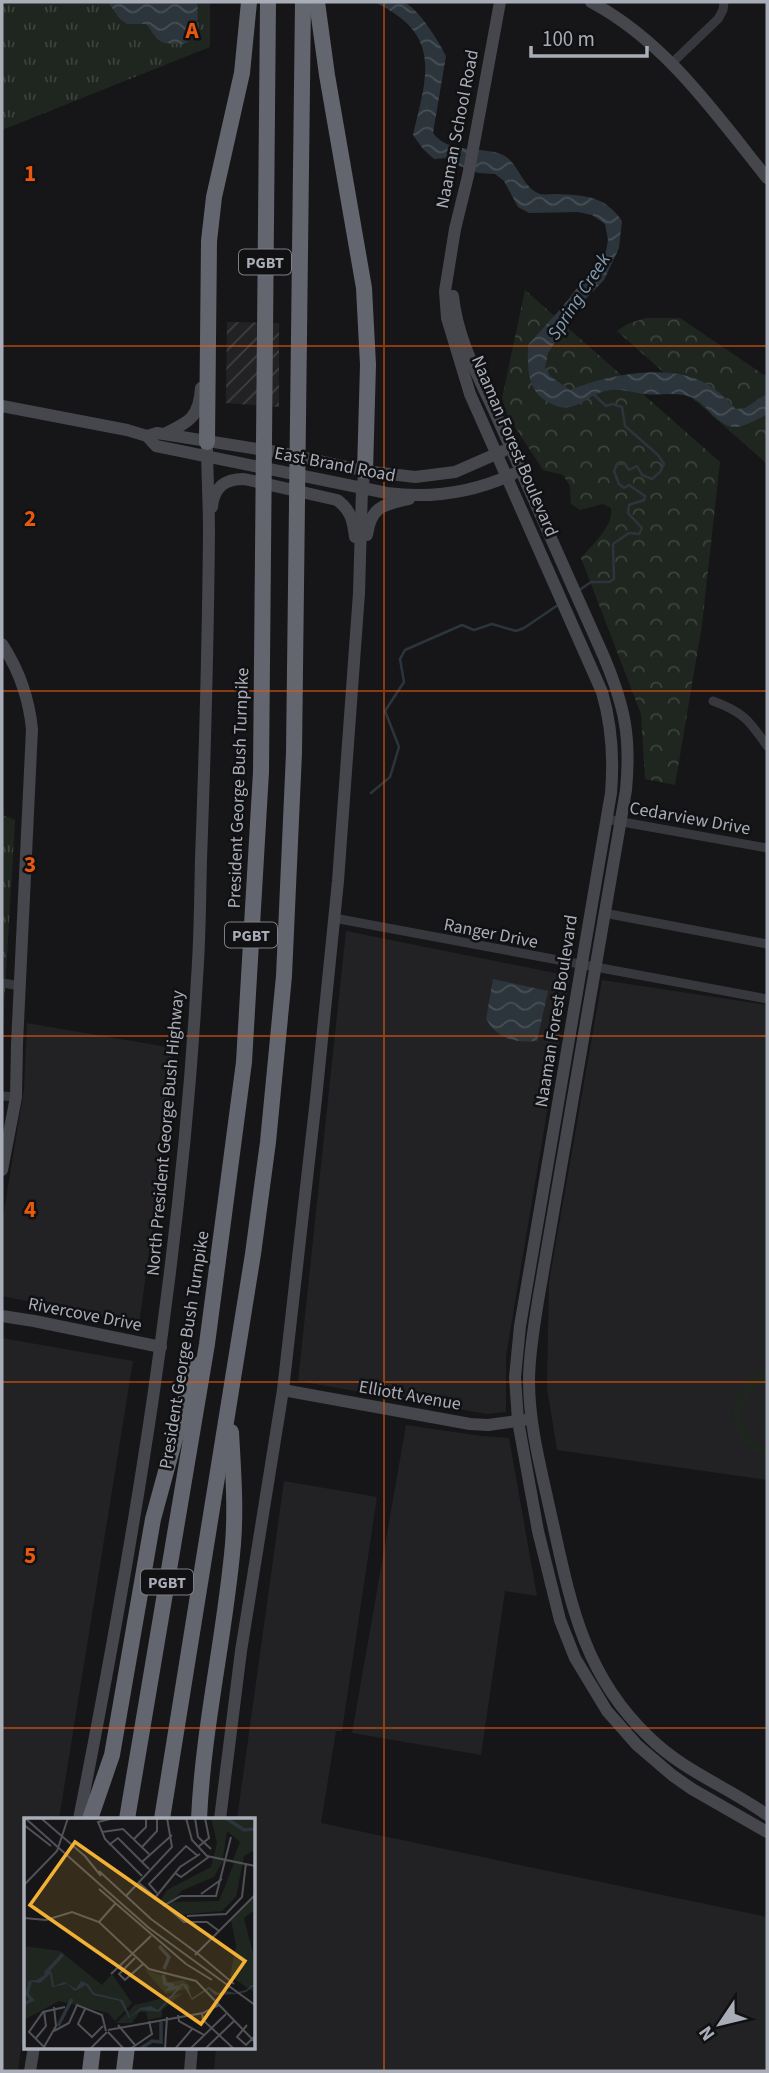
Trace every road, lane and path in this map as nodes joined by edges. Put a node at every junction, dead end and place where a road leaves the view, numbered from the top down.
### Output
1 (249, 2) edge
2 (268, 2) edge
3 (303, 2) edge
4 (317, 2) edge
5 (500, 2) edge
6 (591, 2) edge
7 (724, 2) edge
8 (672, 63) junction
9 (767, 178) edge
10 (450, 264) junction
11 (208, 369) junction
12 (2, 406) edge
13 (164, 434) junction
14 (147, 436) junction
15 (510, 447) junction
16 (207, 449) junction
17 (495, 454) junction
18 (365, 471) junction
19 (520, 471) junction
20 (506, 477) junction
21 (362, 489) junction
22 (416, 497) junction
23 (209, 533) junction
24 (554, 565) junction
25 (359, 593) junction
26 (2, 644) edge
27 (616, 687) junction
28 (602, 692) junction
29 (713, 701) dead end
30 (767, 747) edge
31 (606, 819) junction
32 (620, 822) junction
33 (767, 848) edge
34 (604, 913) junction
35 (334, 918) junction
36 (767, 944) edge
37 (587, 967) junction
38 (2, 983) edge
39 (20, 986) junction
40 (767, 999) edge
41 (2, 1096) edge
42 (16, 1097) junction
43 (2, 1170) edge
44 (2, 1316) edge
45 (207, 1344) junction
46 (161, 1347) junction
47 (283, 1390) junction
48 (229, 1403) junction
49 (524, 1419) junction
50 (538, 1531) junction
51 (559, 1549) junction
52 (767, 1815) edge
53 (79, 1818) edge
54 (90, 1818) edge
55 (127, 1818) edge
56 (162, 1818) edge
57 (199, 1818) edge
58 (219, 1818) edge
59 (767, 1832) edge
60 (34, 2048) edge
61 (34, 2048) edge
62 (93, 2048) edge
63 (127, 2048) edge
64 (192, 2048) edge
65 (30, 2071) edge
66 (37, 2071) edge
67 (90, 2071) edge
68 (124, 2071) edge
69 (190, 2071) edge

1 - 11 highway
2 - 45 highway, President George Bush Turnpike / PGBT
3 - 48 highway, PGBT
4 - 18 highway
5 - 10 main road, Naaman School Road
6 - 8 main road
7 - 8 street
8 - 9 main road
10 - 15 main road, Naaman Forest Boulevard
10 - 17 main road, Naaman Forest Boulevard
11 - 13 main road
11 - 16 highway
12 - 14 main road, East Brand Road
13 - 14 main road, East Brand Road
13 - 16 main road, East Brand Road
14 - 16 main road, East Brand Road
15 - 17 main road, East Brand Road
15 - 19 main road, Naaman Forest Boulevard
16 - 18 main road, East Brand Road
16 - 21 main road, East Brand Road
16 - 23 main road, North President George Bush Highway
17 - 18 main road, East Brand Road
17 - 20 main road, Naaman Forest Boulevard
18 - 21 main road
19 - 20 main road, East Brand Road
19 - 24 main road, Naaman Forest Boulevard
20 - 22 main road, East Brand Road
20 - 24 main road, Naaman Forest Boulevard
21 - 22 main road, East Brand Road
21 - 25 main road
22 - 25 main road
23 - 25 main road
23 - 46 main road, North President George Bush Highway
24 - 27 main road, Naaman Forest Boulevard
24 - 28 main road, Naaman Forest Boulevard
25 - 35 main road
26 - 39 main road
27 - 28 main road
27 - 32 main road, Naaman Forest Boulevard
28 - 31 main road, Naaman Forest Boulevard
29 - 30 street
31 - 32 street, Cedarview Drive
31 - 37 main road, Naaman Forest Boulevard
32 - 33 street, Cedarview Drive
32 - 34 main road, Naaman Forest Boulevard
34 - 36 street
34 - 37 main road, Naaman Forest Boulevard
35 - 37 street, Ranger Drive
35 - 47 main road
37 - 40 street, Ranger Drive
37 - 49 main road, Naaman Forest Boulevard
38 - 39 street
39 - 42 main road
41 - 42 street
42 - 43 main road
44 - 46 main road, Rivercove Drive
45 - 54 highway
45 - 55 highway, President George Bush Turnpike / PGBT
46 - 53 main road, North President George Bush Highway
47 - 49 main road, Elliott Avenue
47 - 58 main road
48 - 56 highway, PGBT
48 - 57 highway
49 - 50 main road, Naaman Forest Boulevard
49 - 51 main road, Naaman Forest Boulevard
50 - 51 main road
50 - 59 main road, Naaman Forest Boulevard
51 - 52 main road, Naaman Forest Boulevard
60 - 65 main road
61 - 66 main road
62 - 67 highway
63 - 68 highway
64 - 69 main road

